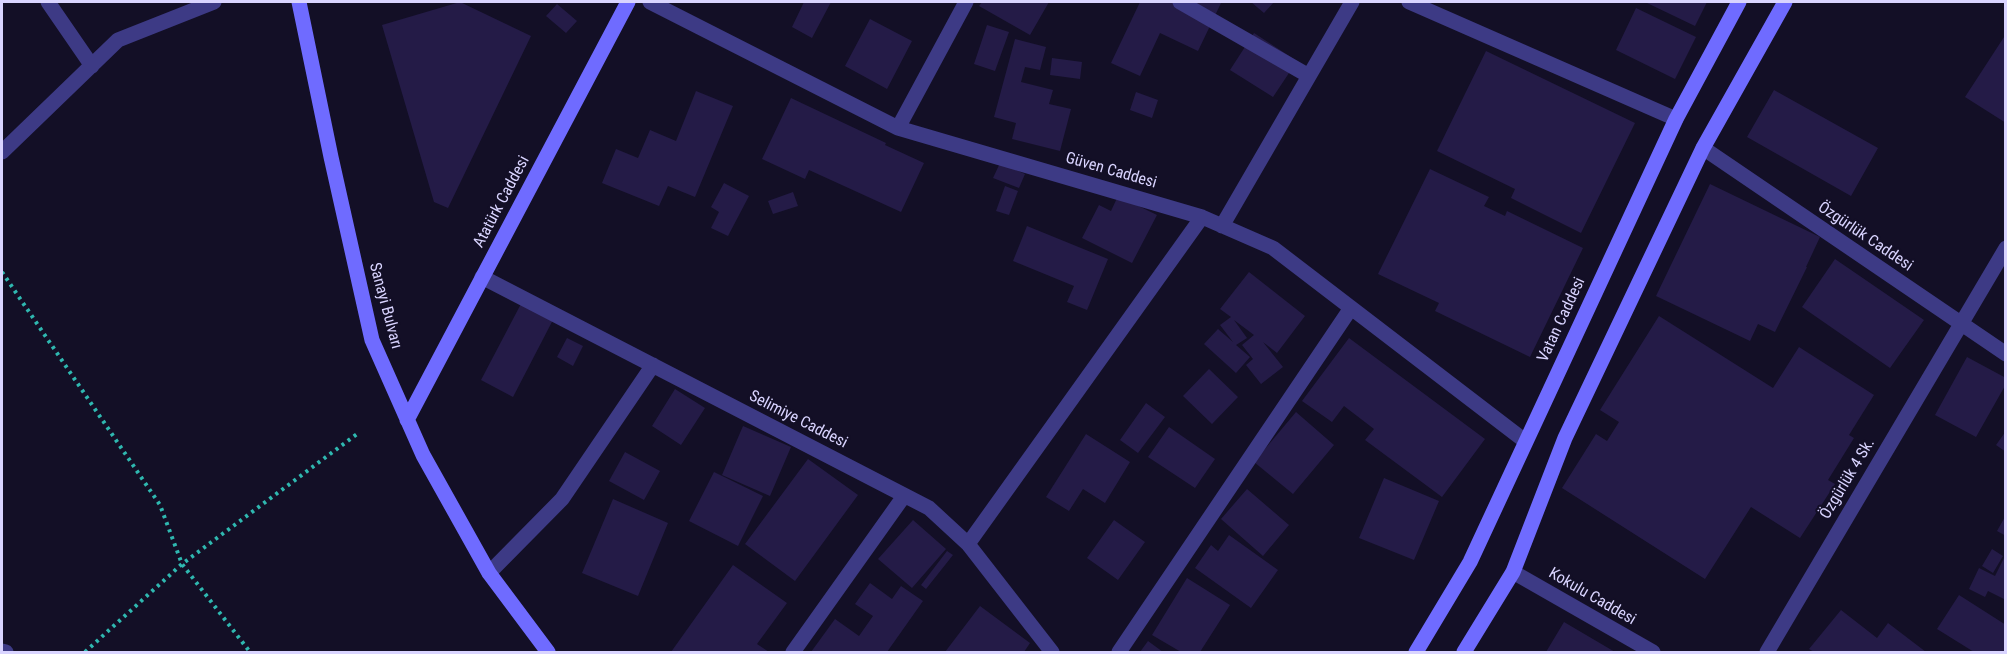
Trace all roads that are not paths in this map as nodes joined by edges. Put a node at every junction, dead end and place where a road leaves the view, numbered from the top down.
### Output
1 (48, 2) edge
2 (214, 2) edge
3 (299, 2) edge
4 (628, 2) edge
5 (650, 2) edge
6 (966, 2) edge
7 (1180, 2) edge
8 (1352, 2) edge
9 (1409, 2) edge
10 (1739, 2) edge
11 (1785, 2) edge
12 (92, 66) junction
13 (1309, 76) junction
14 (1676, 119) junction
15 (898, 128) junction
16 (1703, 148) junction
17 (2, 152) edge
18 (1202, 217) junction
19 (1222, 226) junction
20 (2006, 248) edge
21 (482, 277) junction
22 (1351, 308) junction
23 (1961, 324) junction
24 (2006, 354) edge
25 (652, 365) junction
26 (407, 420) junction
27 (1525, 441) junction
28 (904, 495) junction
29 (968, 544) junction
30 (1514, 572) junction
31 (489, 573) junction
32 (549, 652) edge
33 (793, 652) edge
34 (1052, 652) edge
35 (1119, 652) edge
36 (1416, 652) edge
37 (1464, 652) edge
38 (1653, 652) edge
39 (1767, 652) edge

1 - 12 street
2 - 12 street
3 - 26 main road, Sanayi Bulvarı
4 - 21 main road, Atatürk Caddesi
5 - 15 street, Güven Caddesi
6 - 15 street
7 - 13 street
8 - 13 street
9 - 14 street
10 - 14 main road, Vatan Caddesi
11 - 16 main road
12 - 17 street
13 - 19 street
14 - 27 main road, Vatan Caddesi
15 - 18 street, Güven Caddesi
16 - 23 street, Özgürlük Caddesi
16 - 30 main road
18 - 19 street, Güven Caddesi
18 - 29 street
19 - 22 street, Güven Caddesi
20 - 23 street, Özgürlük 4 Sk.
21 - 25 street, Selimiye Caddesi
21 - 26 main road, Atatürk Caddesi
22 - 27 street, Güven Caddesi
22 - 35 street
23 - 24 street, Özgürlük Caddesi
23 - 39 street, Özgürlük 4 Sk.
25 - 28 street, Selimiye Caddesi
25 - 31 street
26 - 31 main road, Sanayi Bulvarı
27 - 36 main road, Vatan Caddesi
28 - 29 street, Selimiye Caddesi
28 - 33 street
29 - 34 street, Selimiye Caddesi
30 - 37 main road
30 - 38 street, Kokulu Caddesi
31 - 32 main road, Sanayi Bulvarı

